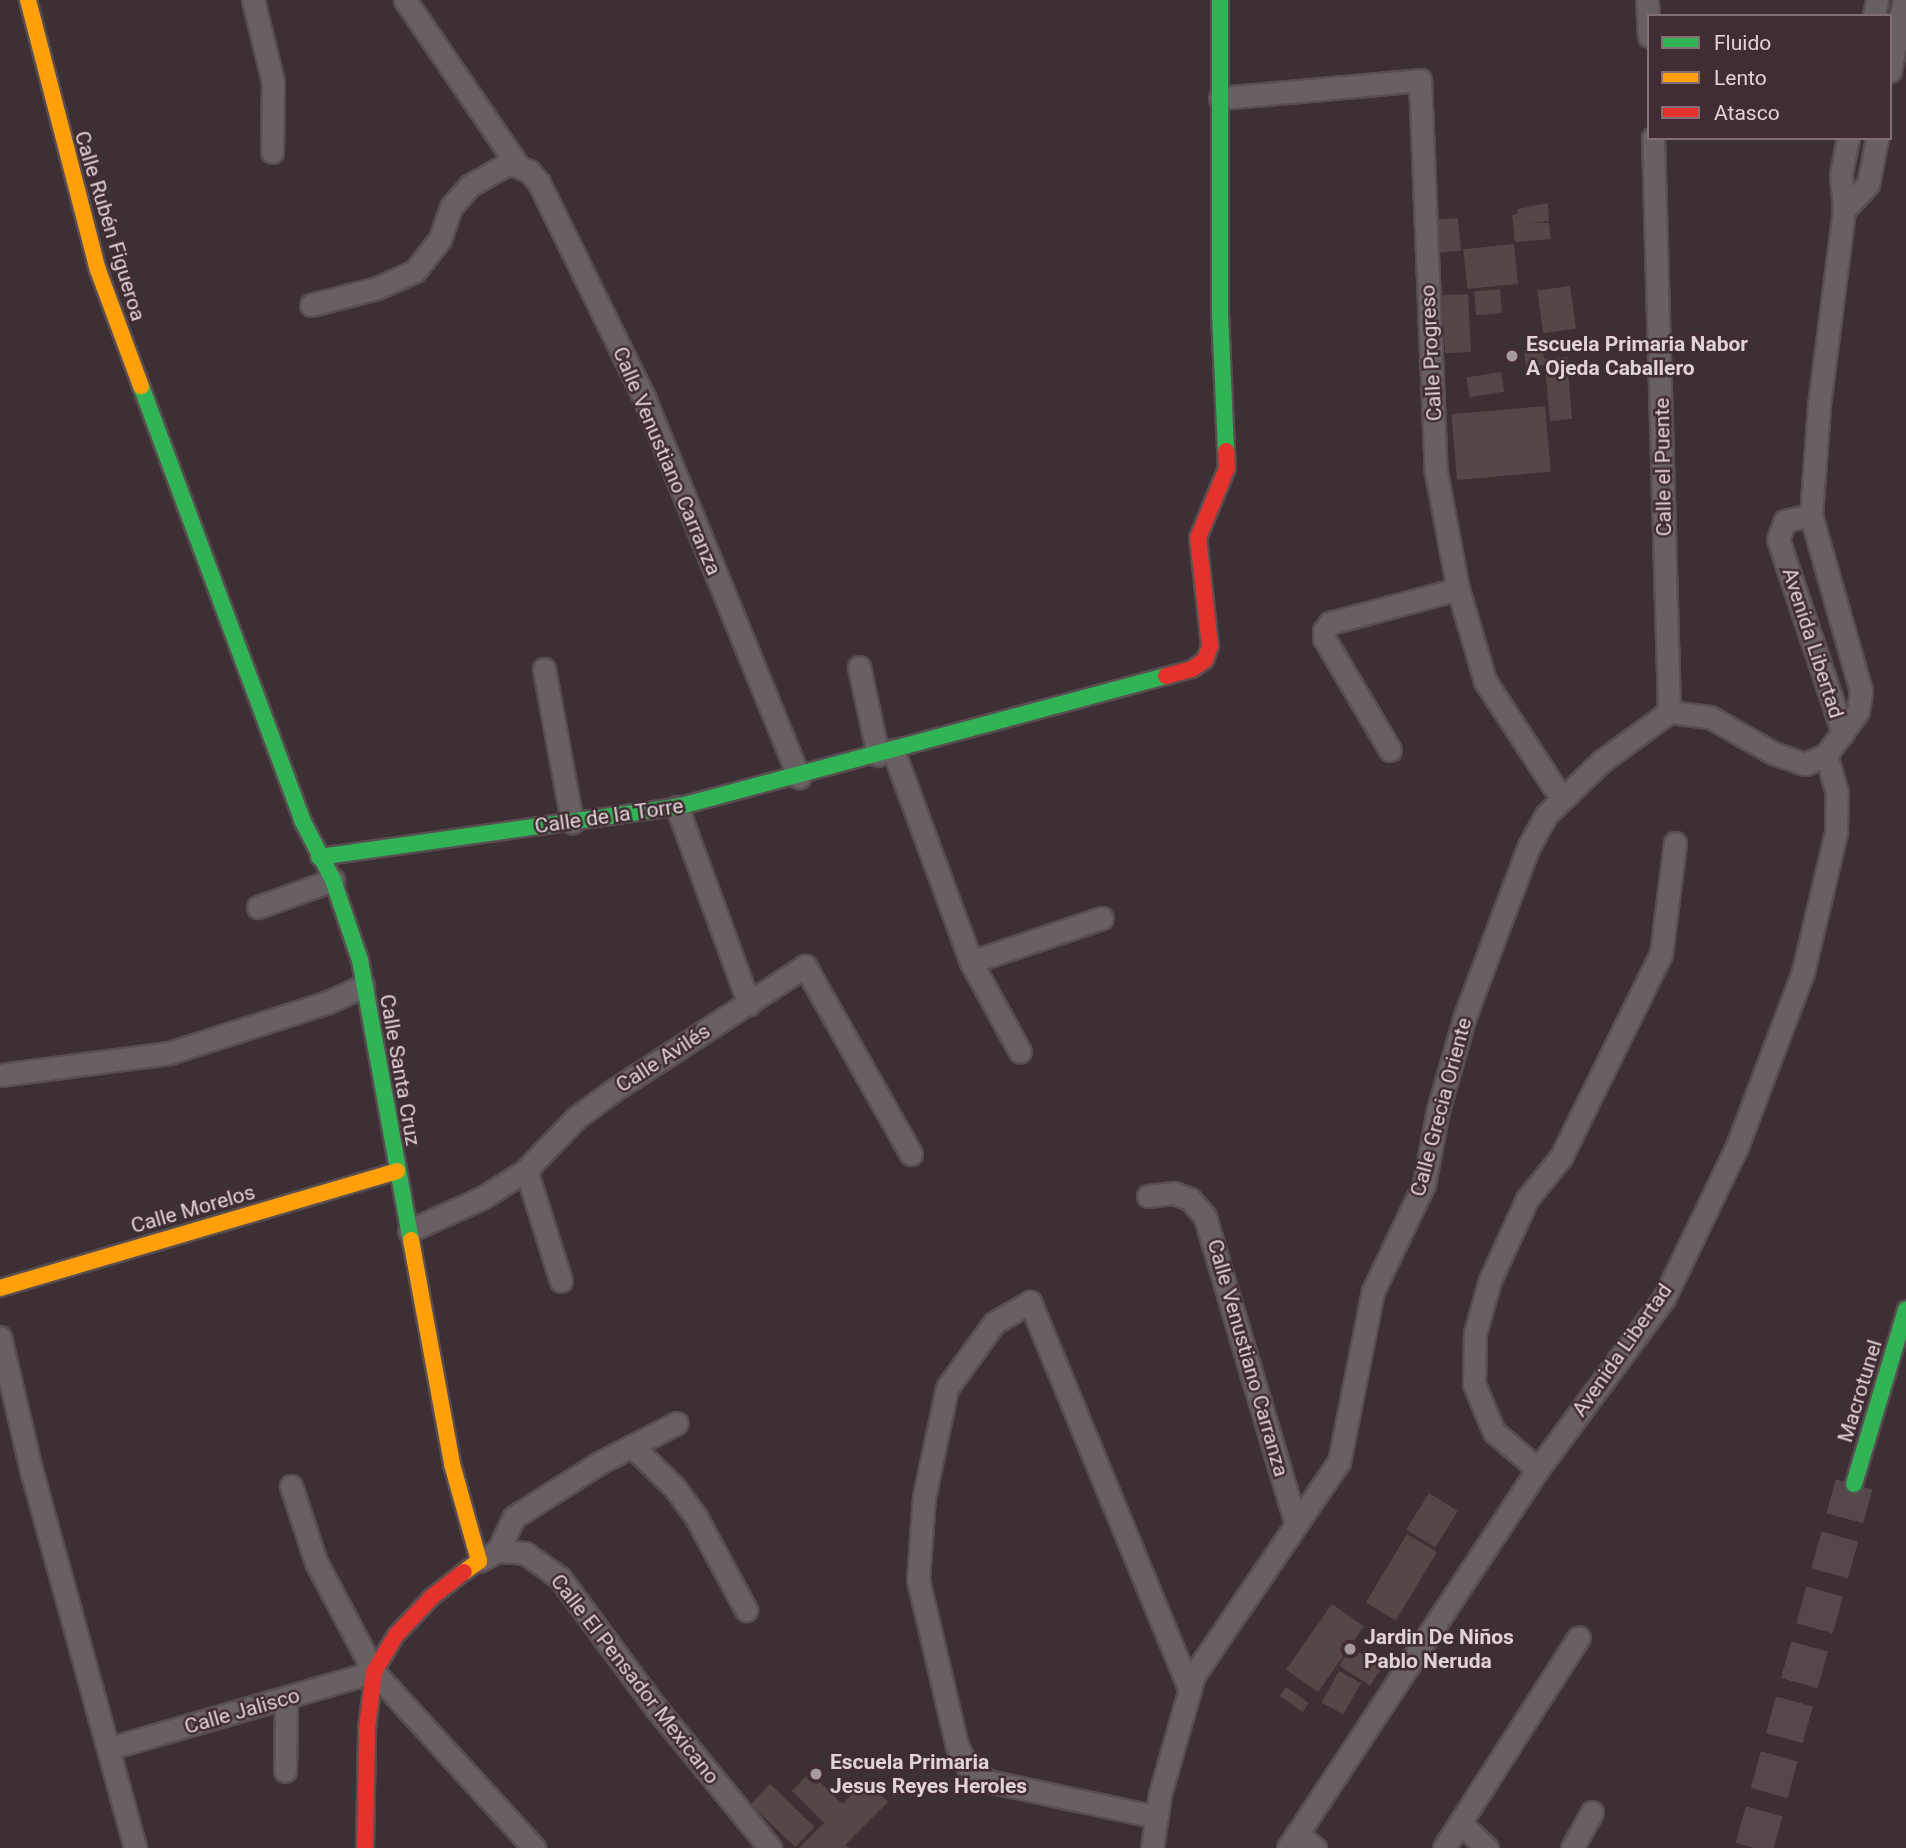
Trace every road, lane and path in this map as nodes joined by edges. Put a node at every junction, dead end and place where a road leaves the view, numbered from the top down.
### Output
1 (27, 0) edge
2 (253, 0) edge
3 (405, 0) edge
4 (1220, 0) edge
5 (1904, 0) edge
6 (1892, 61) edge
7 (1220, 99) junction
8 (1653, 140) edge
9 (1848, 140) edge
10 (1877, 140) edge
11 (272, 152) dead end
12 (513, 164) junction
13 (1844, 210) junction
14 (312, 306) dead end
15 (167, 459) joint
16 (1811, 515) junction
17 (1458, 589) junction
18 (859, 667) dead end
19 (544, 669) dead end
20 (1669, 712) junction
21 (1843, 733) junction
22 (1390, 750) dead end
23 (886, 752) junction
24 (1826, 755) junction
25 (799, 777) junction
26 (1562, 799) junction
27 (677, 807) junction
28 (572, 822) junction
29 (1675, 843) dead end
30 (319, 858) junction
31 (333, 880) junction
32 (258, 906) dead end
33 (1102, 918) dead end
34 (971, 962) junction
35 (363, 986) junction
36 (749, 1004) junction
37 (1020, 1052) dead end
38 (0, 1075) edge
39 (911, 1154) dead end
40 (526, 1170) junction
41 (397, 1171) junction
42 (1148, 1196) dead end
43 (409, 1231) junction
44 (561, 1281) dead end
45 (0, 1288) edge
46 (1906, 1310) edge
47 (0, 1337) edge
48 (677, 1423) dead end
49 (632, 1446) junction
50 (1538, 1469) junction
51 (1854, 1484) tunnel mouth
52 (290, 1486) dead end
53 (1296, 1524) junction
54 (488, 1556) junction
55 (746, 1610) dead end
56 (1579, 1637) dead end
57 (374, 1672) junction
58 (1190, 1690) junction
59 (286, 1698) junction
60 (110, 1748) junction
61 (285, 1771) dead end
62 (1592, 1812) dead end
63 (1157, 1817) junction
64 (1460, 1823) junction
65 (1293, 1841) edge
66 (135, 1848) edge
67 (365, 1848) edge
68 (534, 1848) edge
69 (770, 1848) edge
70 (1152, 1848) edge
71 (1315, 1848) edge
72 (1444, 1848) edge
73 (1487, 1848) edge
74 (1572, 1848) edge

1 - 15 main road, Calle Rubén Figueroa
2 - 11 street
3 - 12 street, Calle Venustiano Carranza
4 - 7 main road
5 - 6 street
7 - 17 street, Calle Progreso
7 - 23 main road, Calle de la Torre
8 - 20 street, Calle el Puente
9 - 13 street, Avenida Libertad
10 - 13 street
12 - 14 street
12 - 25 street, Calle Venustiano Carranza
13 - 16 street, Avenida Libertad
15 - 30 main road, Calle Santa Cruz
16 - 21 street, Avenida Libertad
16 - 21 street, Avenida Libertad
17 - 22 street
17 - 26 street, Calle Progreso
18 - 23 street
19 - 28 street
20 - 24 street
20 - 26 street, Calle Grecia Oriente
21 - 24 street
23 - 25 main road, Calle de la Torre
23 - 34 street
24 - 50 street, Avenida Libertad
25 - 27 main road, Calle de la Torre
26 - 53 street, Calle Grecia Oriente
27 - 28 main road, Calle de la Torre
27 - 36 street
28 - 30 main road, Calle de la Torre
29 - 50 street
30 - 31 main road, Calle Santa Cruz
31 - 32 street
31 - 35 main road, Calle Santa Cruz
33 - 34 street
34 - 37 street
35 - 38 street
35 - 41 main road, Calle Santa Cruz
36 - 39 street, Calle Avilés
36 - 40 street, Calle Avilés
40 - 43 street, Calle Avilés
40 - 44 street
41 - 43 main road, Calle Santa Cruz
41 - 45 main road, Calle Morelos
42 - 53 street, Calle Venustiano Carranza
43 - 54 main road, Calle Santa Cruz
46 - 51 main road, Macrotunel
47 - 60 street
48 - 49 street
49 - 54 street
49 - 55 street
50 - 65 street, Avenida Libertad
52 - 57 street
53 - 58 street, Calle Grecia Oriente
54 - 57 main road
54 - 69 street, Calle El Pensador Mexicano
56 - 64 street
57 - 59 street, Calle Jalisco
57 - 67 main road
57 - 68 street
58 - 63 street, Calle Grecia Oriente
58 - 63 street
59 - 60 street, Calle Jalisco
59 - 61 street
60 - 66 street
62 - 74 street
63 - 70 street, Calle Grecia Oriente
64 - 72 street
64 - 73 street
65 - 71 street

